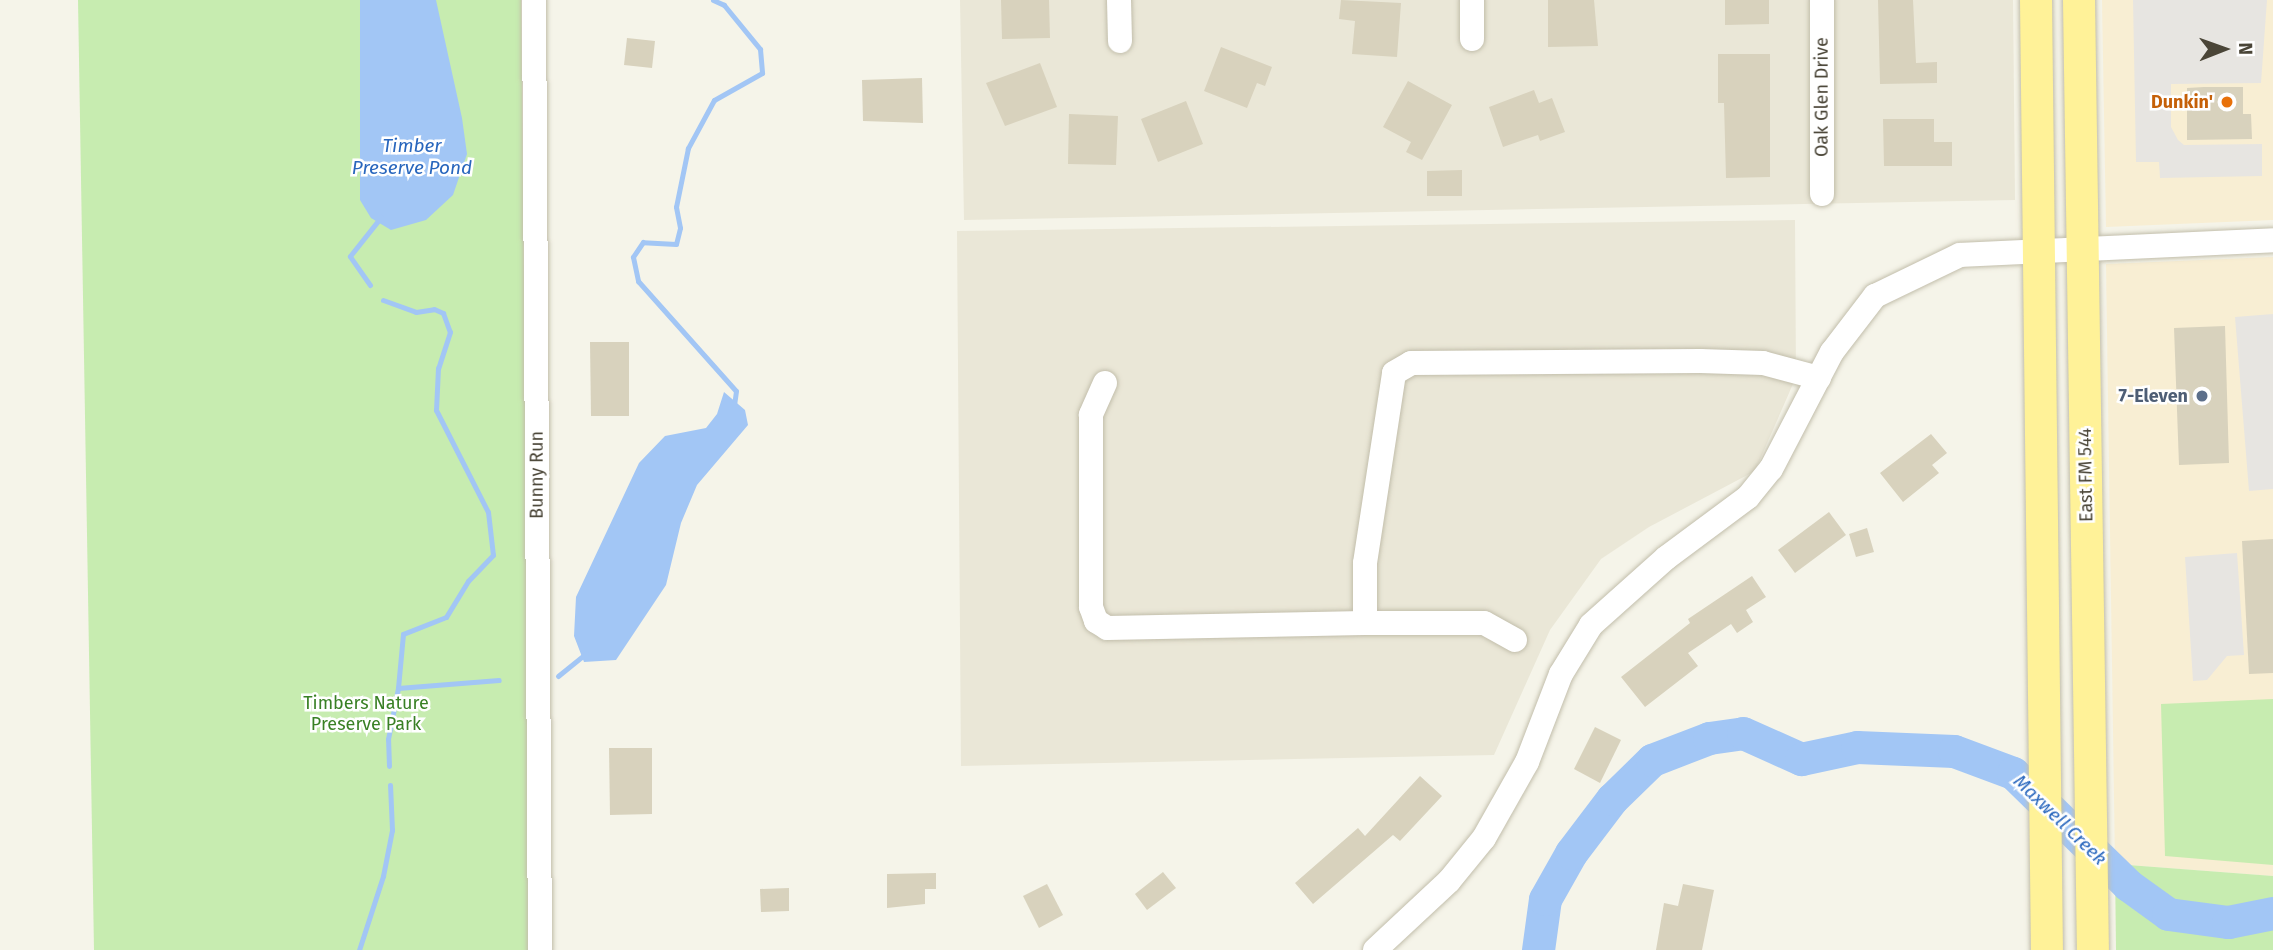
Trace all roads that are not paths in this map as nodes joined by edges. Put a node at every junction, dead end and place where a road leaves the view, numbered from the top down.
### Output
1 (534, 0) edge
2 (1119, 0) edge
3 (1472, 0) edge
4 (1822, 0) edge
5 (2036, 0) edge
6 (2079, 0) edge
7 (1472, 39) dead end
8 (1120, 41) dead end
9 (1822, 194) dead end
10 (2273, 240) edge
11 (2081, 249) junction
12 (2040, 250) junction
13 (1819, 378) junction
14 (1105, 383) dead end
15 (1364, 623) junction
16 (1515, 640) dead end
17 (540, 950) edge
18 (1375, 950) edge
19 (2047, 950) edge
20 (2092, 950) edge

1 - 17 street, Bunny Run
2 - 8 street
3 - 7 street
4 - 9 street, Oak Glen Drive
5 - 12 main road
6 - 11 main road, East FM 544
10 - 11 street
11 - 12 street
11 - 20 main road, East FM 544
12 - 13 street
12 - 19 main road
13 - 15 street
13 - 18 street
14 - 15 street
15 - 16 street

